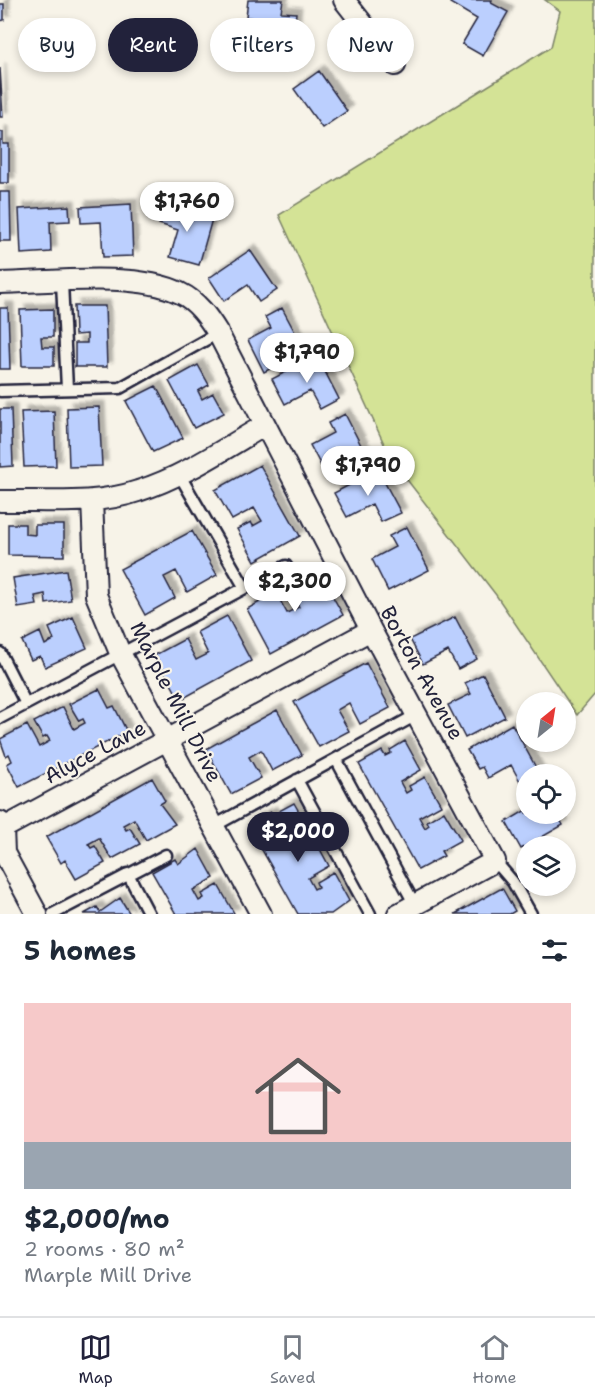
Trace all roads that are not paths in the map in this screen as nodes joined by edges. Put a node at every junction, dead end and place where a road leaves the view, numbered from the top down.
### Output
1 (344, 0) edge
2 (358, 18) edge
3 (62, 282) junction
4 (0, 283) edge
5 (218, 333) junction
6 (67, 390) junction
7 (0, 391) edge
8 (265, 425) junction
9 (179, 474) junction
10 (92, 500) junction
11 (0, 501) edge
12 (286, 566) dead end
13 (245, 588) junction
14 (371, 630) junction
15 (0, 653) edge
16 (120, 653) junction
17 (26, 704) junction
18 (418, 714) junction
19 (0, 718) edge
20 (168, 741) junction
21 (336, 759) junction
22 (297, 780) junction
23 (214, 826) junction
24 (1, 827) edge
25 (166, 855) dead end
26 (495, 861) junction
27 (128, 874) junction
28 (406, 909) edge
29 (37, 914) edge
30 (53, 914) edge
31 (149, 914) edge
32 (261, 914) edge
33 (370, 914) edge
34 (531, 914) edge

1 - 2 street
3 - 4 street, Borton Avenue
3 - 5 street, Borton Avenue
3 - 6 lane
5 - 6 lane
5 - 8 street, Borton Avenue
6 - 7 lane
8 - 9 street
8 - 14 street, Borton Avenue
9 - 10 street
9 - 13 lane
10 - 11 street
10 - 16 street, Marple Mill Drive
12 - 13 lane
13 - 16 lane
14 - 18 street, Borton Avenue
14 - 20 street, Alyce Lane
15 - 17 lane
16 - 17 lane
16 - 20 street, Marple Mill Drive
17 - 19 lane
18 - 21 lane
18 - 26 street, Borton Avenue
20 - 23 street, Marple Mill Drive
20 - 24 street, Alyce Lane
21 - 22 lane
21 - 28 lane
22 - 23 lane
22 - 33 lane
23 - 32 street, Marple Mill Drive
24 - 29 street
25 - 27 lane
26 - 28 street
26 - 34 lane
27 - 30 lane
27 - 31 lane

